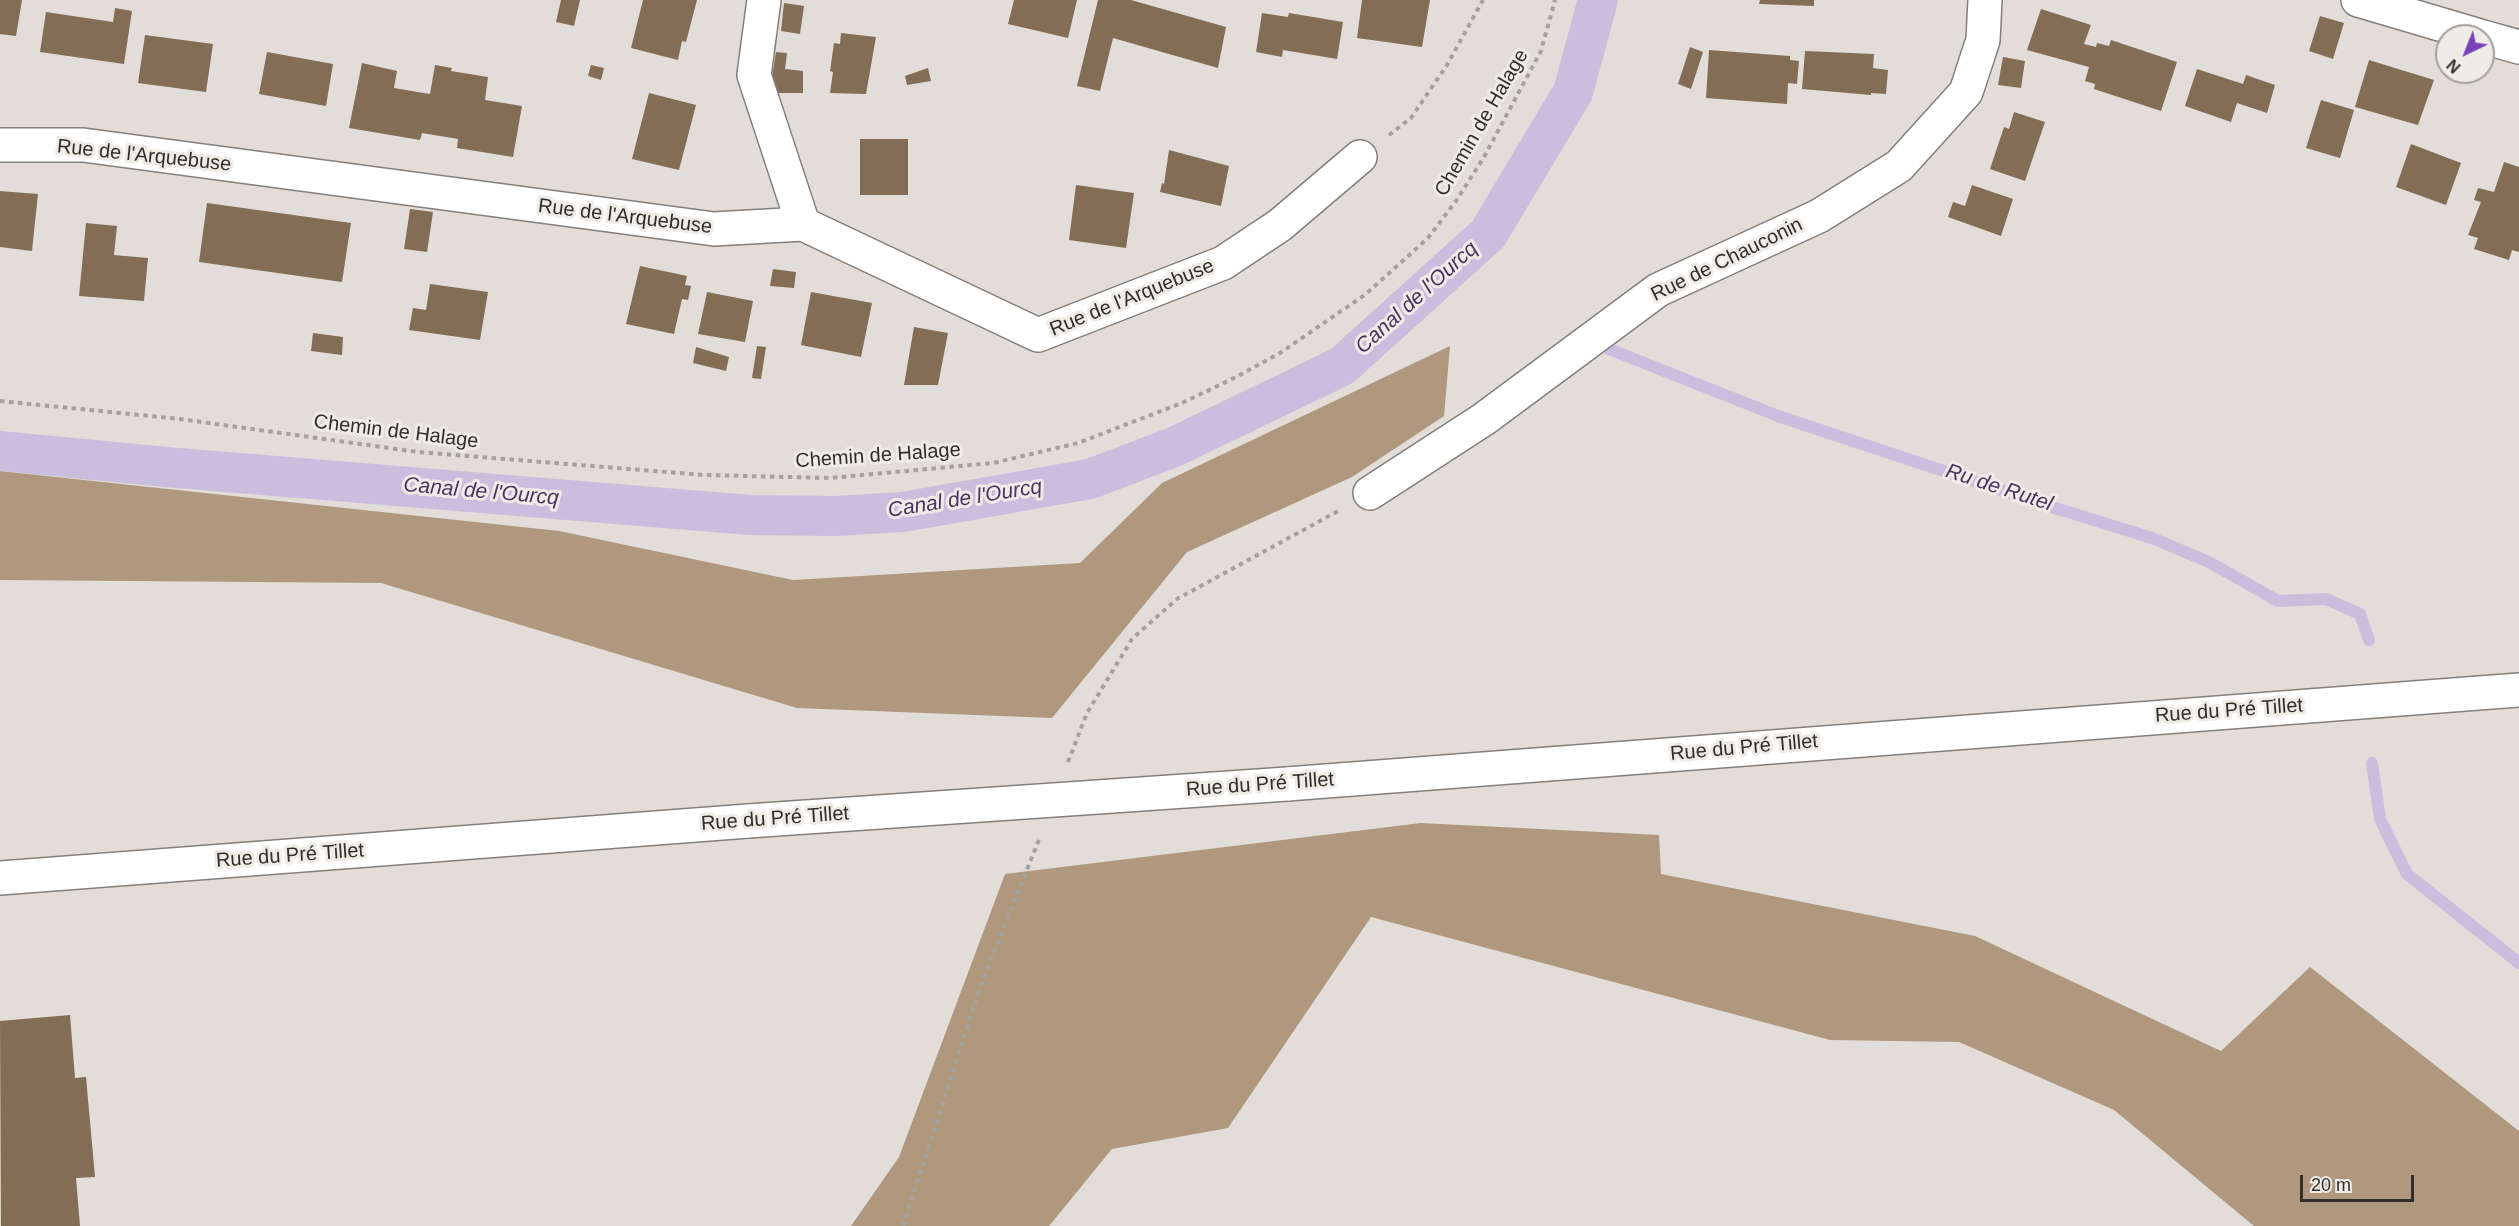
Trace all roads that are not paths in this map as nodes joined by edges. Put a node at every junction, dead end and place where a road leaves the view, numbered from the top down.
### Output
1 (764, 0) edge
2 (1985, 0) edge
3 (2358, 0) edge
4 (2441, 24) edge
5 (2495, 40) edge
6 (2519, 47) edge
7 (0, 145) edge
8 (1360, 157) road end
9 (803, 224) junction
10 (1370, 493) dead end
11 (2519, 690) edge
12 (0, 878) edge

1 - 9 street
2 - 10 street, Rue de Chauconin
3 - 4 street
5 - 6 street
7 - 9 street, Rue de l'Arquebuse
8 - 9 street, Rue de l'Arquebuse
11 - 12 street, Rue du Pré Tillet, bridge

